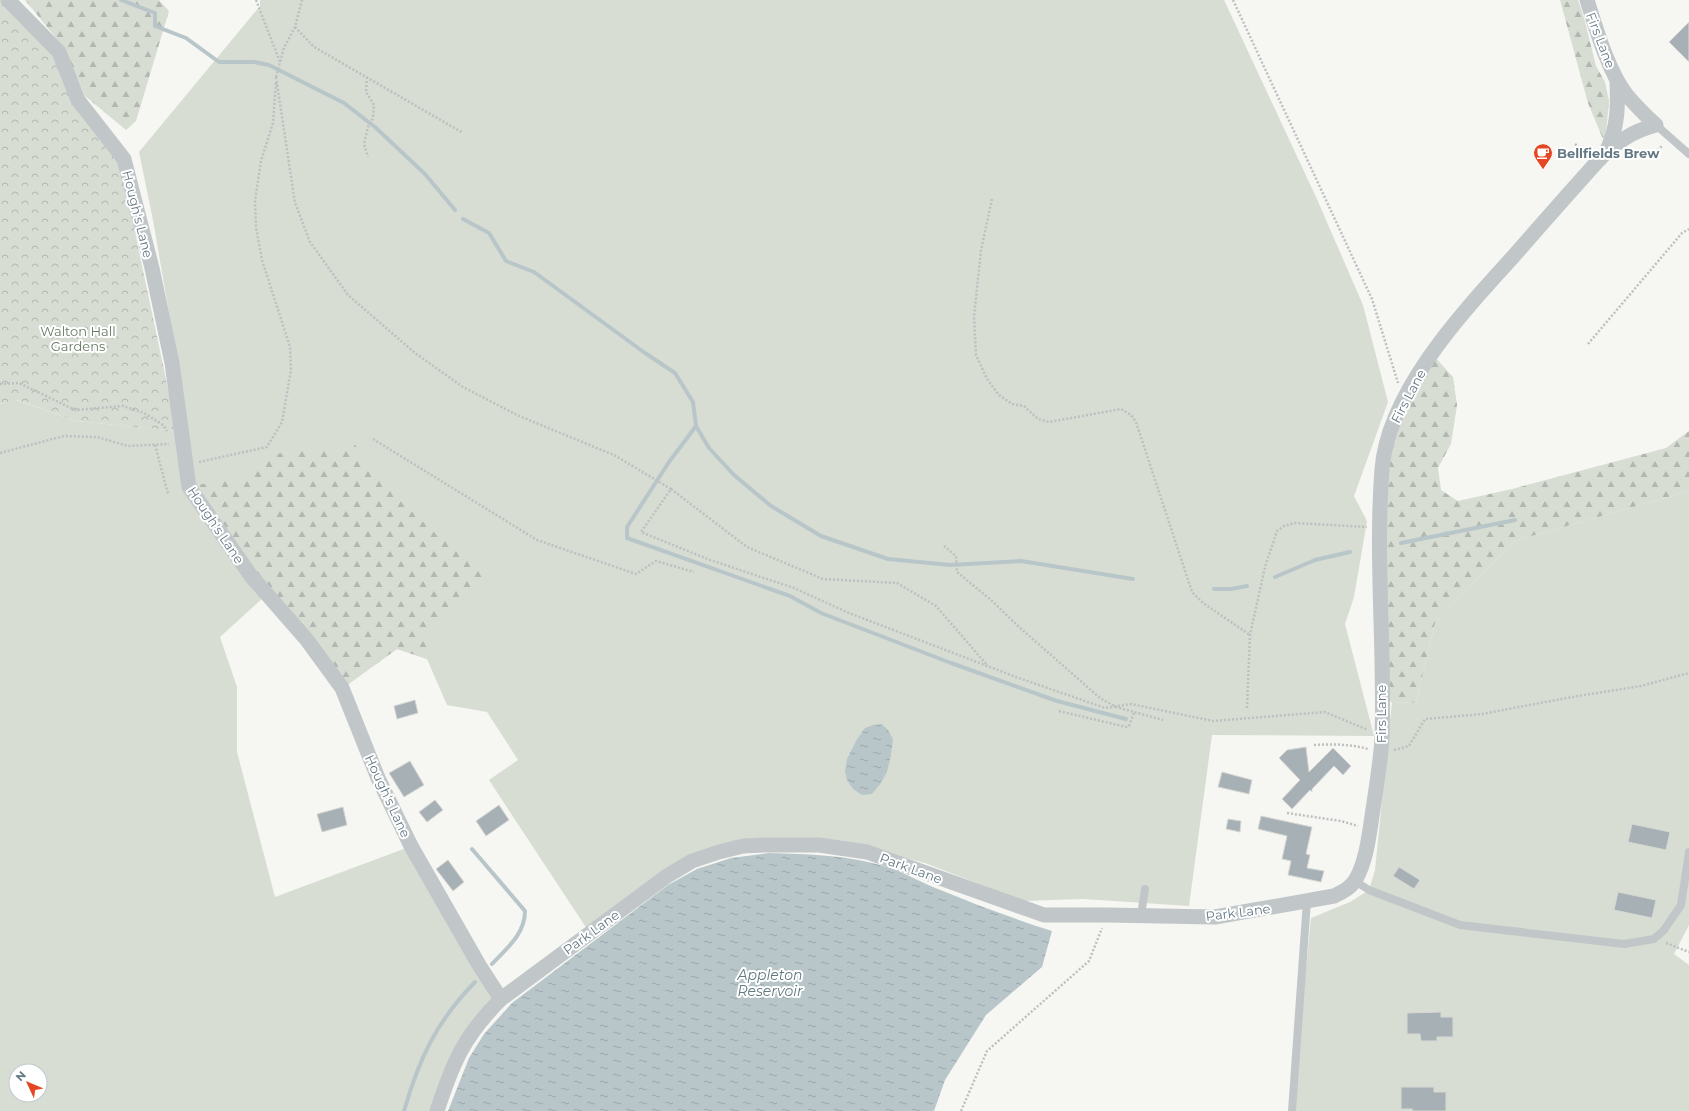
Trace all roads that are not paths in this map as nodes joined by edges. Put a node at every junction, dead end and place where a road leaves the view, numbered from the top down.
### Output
1 (8, 0) edge
2 (1587, 0) edge
3 (1617, 80) junction
4 (1656, 125) junction
5 (1605, 152) junction
6 (1689, 154) edge
7 (1689, 852) edge
8 (1355, 881) junction
9 (1145, 889) dead end
10 (1307, 902) junction
11 (1141, 915) junction
12 (501, 999) junction
13 (437, 1111) edge
14 (1292, 1111) edge

1 - 12 street, Hough's Lane
2 - 3 street, Firs Lane
3 - 4 street, Firs Lane
3 - 5 street, Firs Lane
4 - 5 street, Firs Lane
4 - 6 lane
5 - 8 street, Firs Lane
7 - 8 lane
8 - 10 street, Park Lane
9 - 11 lane
10 - 11 street, Park Lane
10 - 14 lane
11 - 12 street, Park Lane
12 - 13 street, Park Lane

